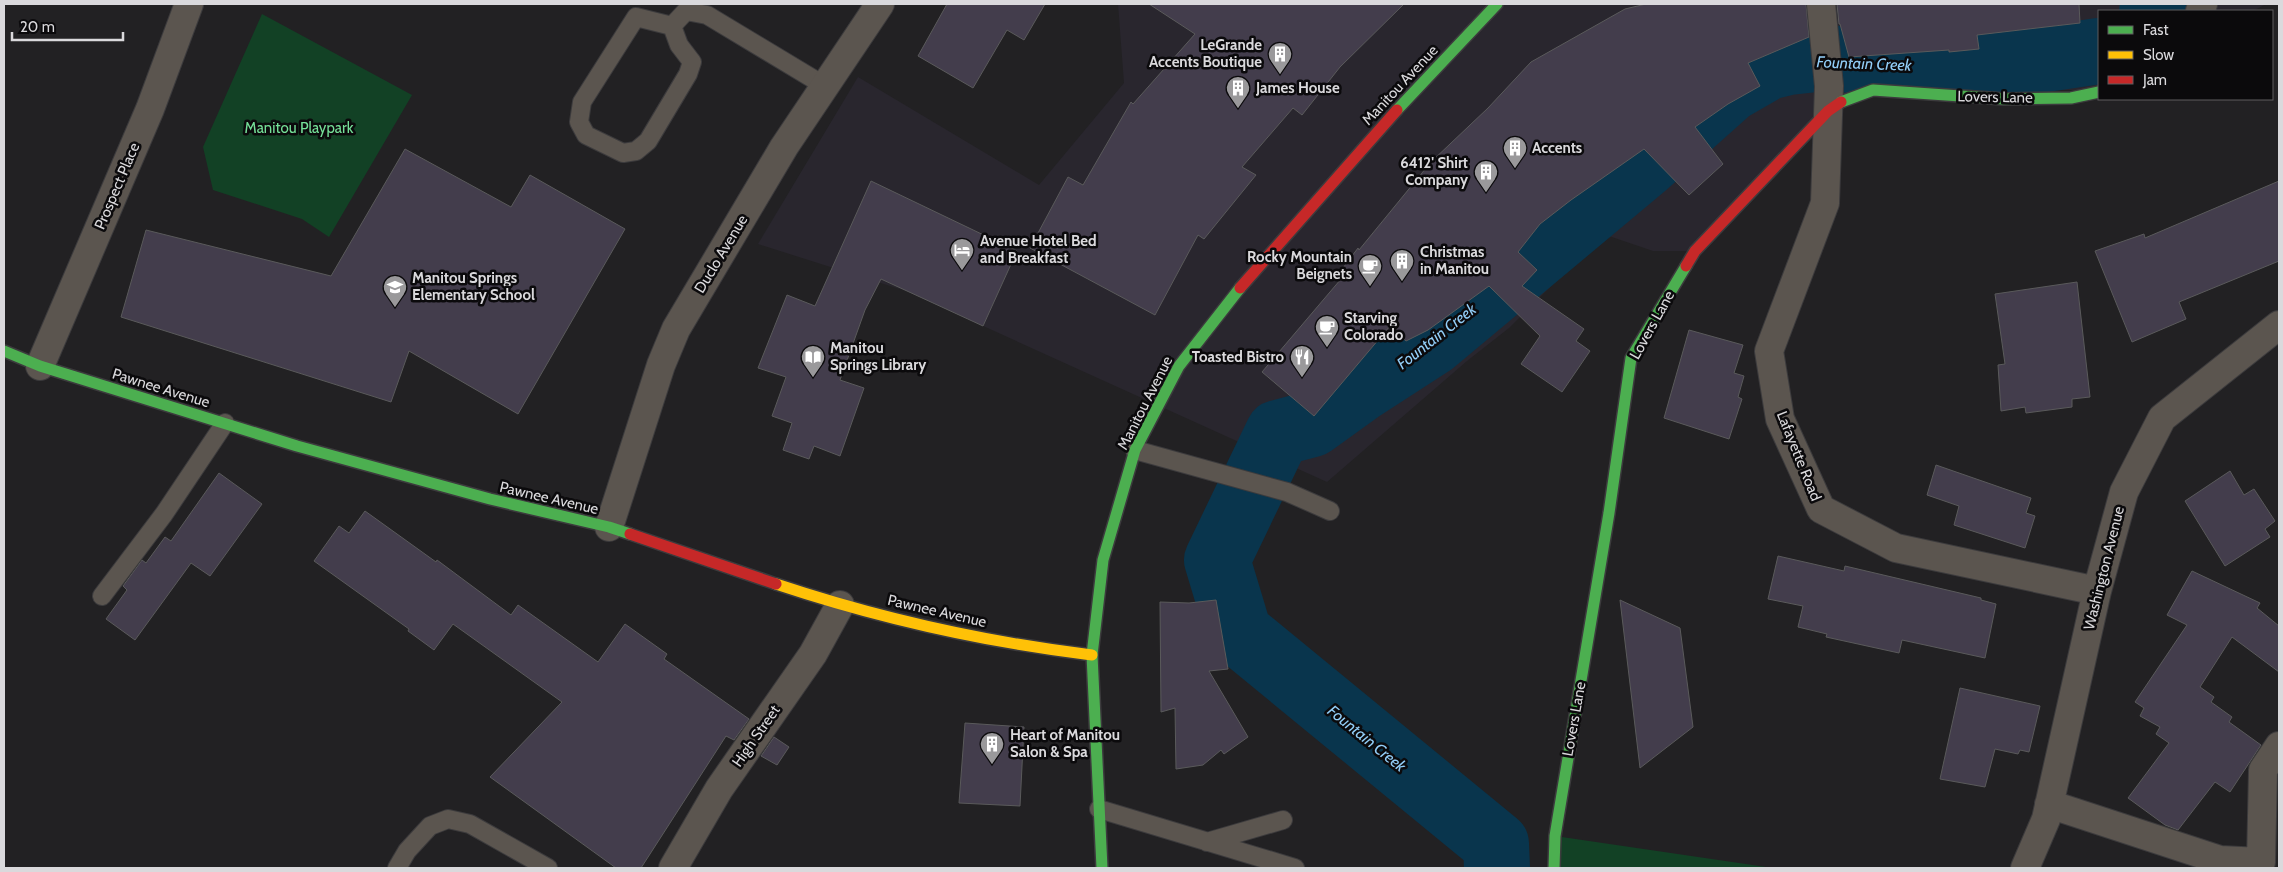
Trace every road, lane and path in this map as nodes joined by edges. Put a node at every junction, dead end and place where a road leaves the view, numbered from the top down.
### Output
1 (189, 4) edge
2 (880, 4) edge
3 (1497, 4) edge
4 (1821, 4) edge
5 (672, 26) junction
6 (825, 86) junction
7 (2098, 92) edge
8 (1828, 111) junction
9 (2279, 325) edge
10 (4, 351) edge
11 (40, 366) junction
12 (225, 424) junction
13 (1135, 450) junction
14 (1330, 511) dead end
15 (609, 527) junction
16 (2097, 592) junction
17 (102, 596) dead end
18 (840, 605) junction
19 (1092, 655) junction
20 (2279, 746) edge
21 (2049, 804) junction
22 (1099, 809) junction
23 (1283, 820) dead end
24 (1207, 842) junction
25 (2262, 865) edge
26 (397, 868) edge
27 (548, 868) edge
28 (672, 868) edge
29 (1102, 868) edge
30 (1295, 868) edge
31 (1554, 868) edge
32 (2025, 868) edge

1 - 11 street, Prospect Place
2 - 6 street, Duclo Avenue
3 - 13 street, Manitou Avenue
4 - 8 street, Lafayette Road
5 - 5 lane
5 - 6 lane
6 - 15 street, Duclo Avenue
7 - 8 street, Lovers Lane
8 - 16 street, Lafayette Road
8 - 31 street, Lovers Lane
9 - 16 street, Washington Avenue
10 - 11 street, Pawnee Avenue
11 - 12 street, Pawnee Avenue
12 - 15 street, Pawnee Avenue
12 - 17 lane
13 - 14 lane
13 - 19 street, Manitou Avenue
15 - 18 street, Pawnee Avenue
16 - 21 street, Washington Avenue
18 - 19 street, Pawnee Avenue
18 - 28 street, High Street
19 - 22 street, Manitou Avenue
20 - 25 street
21 - 25 street
21 - 32 street, Washington Avenue
22 - 24 lane
22 - 29 street, Manitou Avenue
23 - 24 lane
24 - 30 lane
26 - 27 lane

